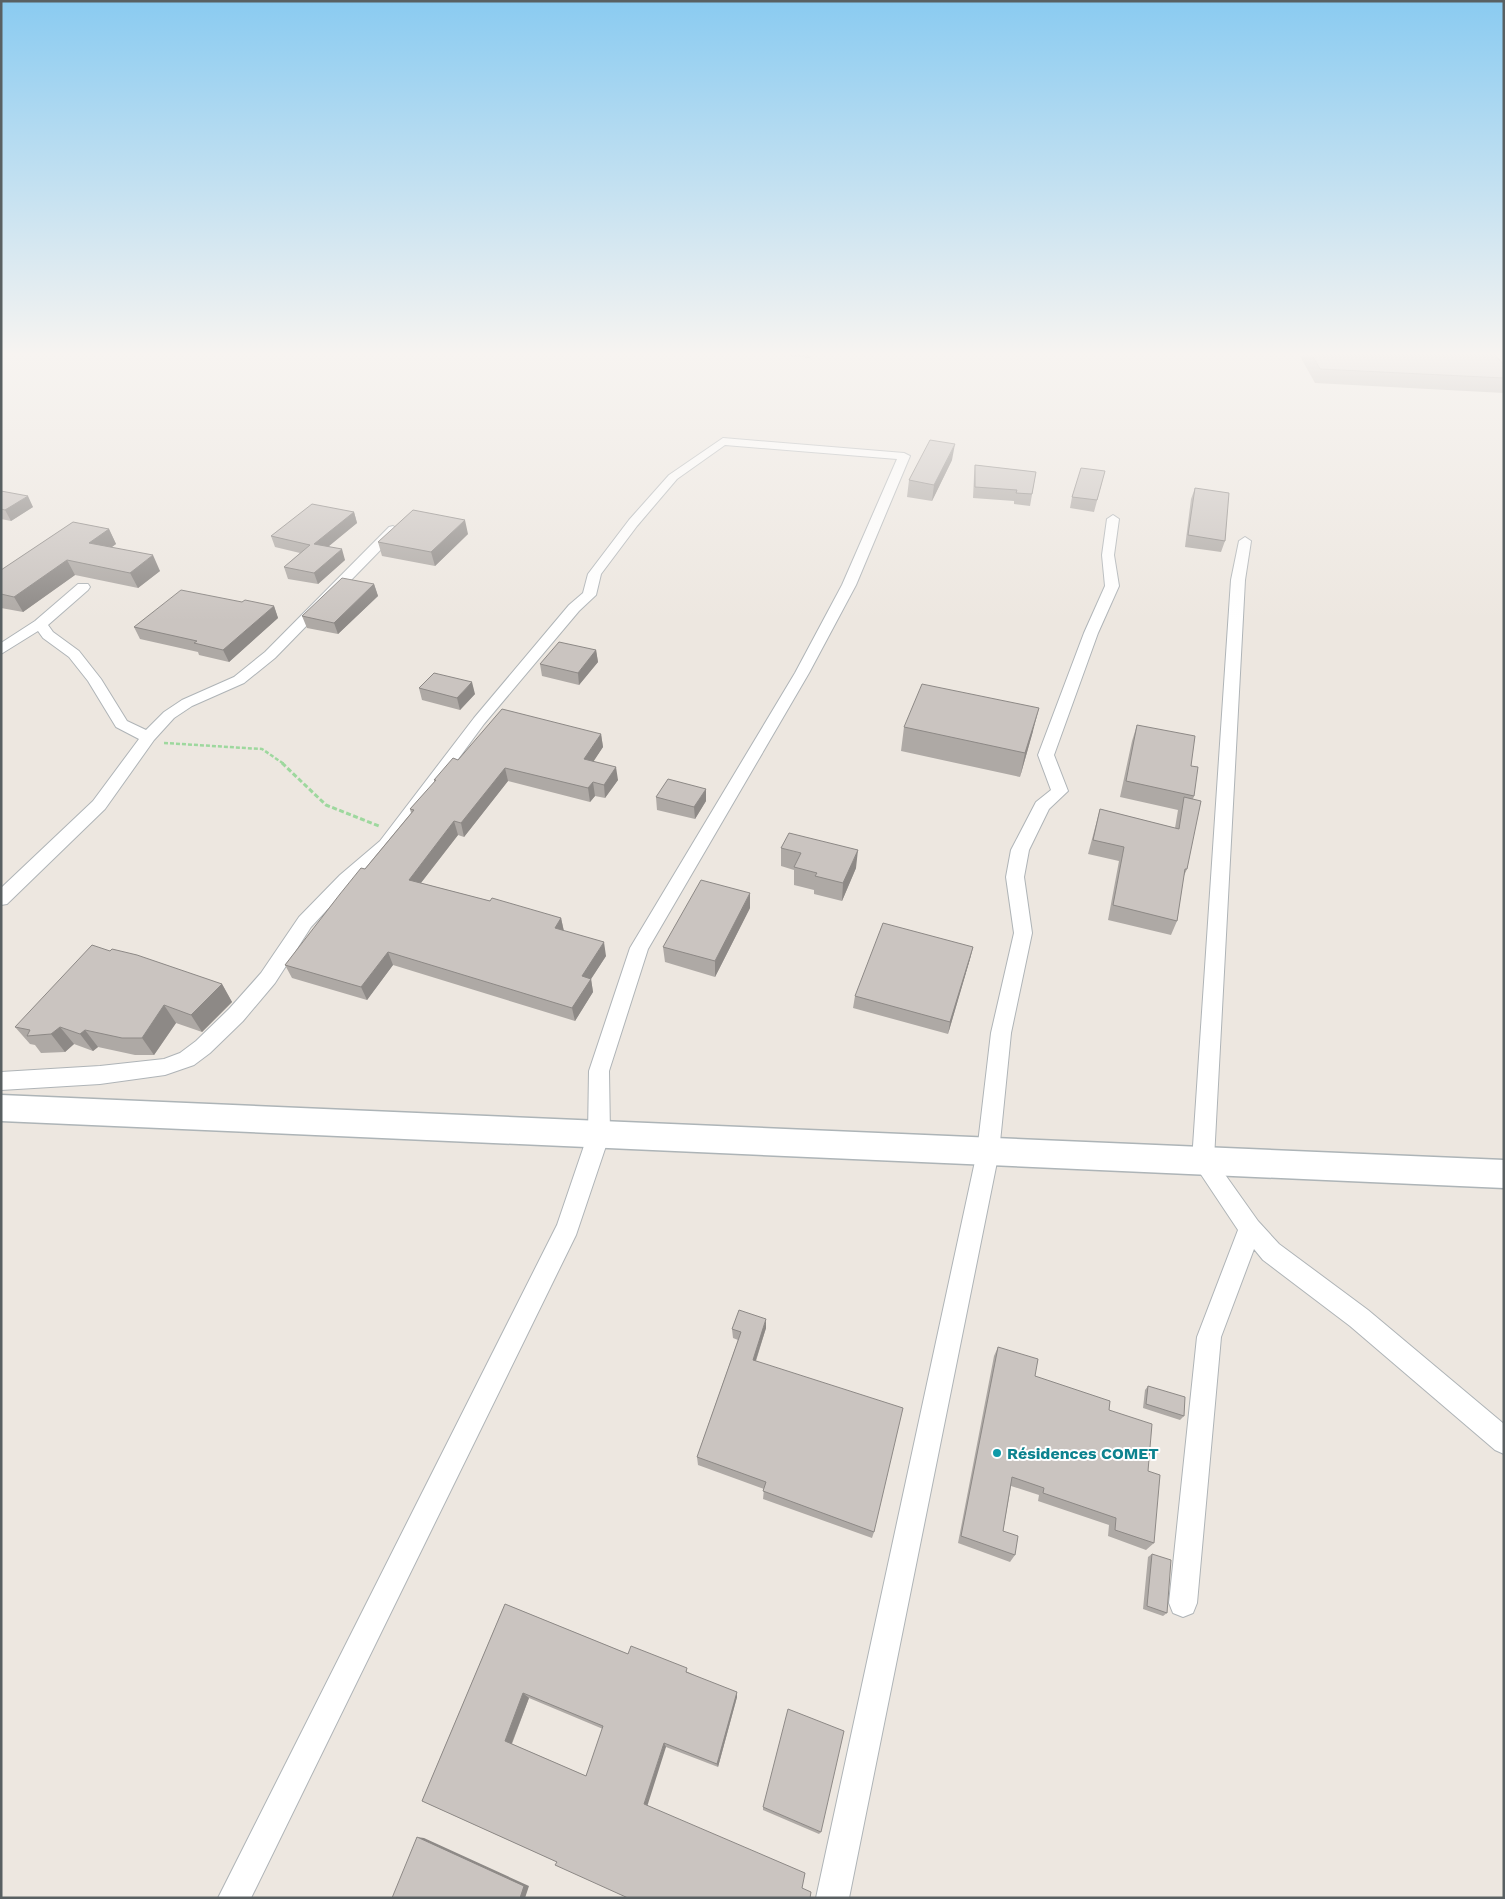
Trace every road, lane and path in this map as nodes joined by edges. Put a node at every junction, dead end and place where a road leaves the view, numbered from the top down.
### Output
1 (719, 444) edge
2 (755, 444) edge
3 (1113, 519) dead end
4 (393, 530) edge
5 (1245, 541) dead end
6 (83, 587) dead end
7 (40, 624) junction
8 (1, 650) edge
9 (148, 737) junction
10 (397, 830) junction
11 (1, 899) edge
12 (1, 1081) edge
13 (1, 1108) edge
14 (599, 1134) junction
15 (988, 1152) junction
16 (1203, 1161) junction
17 (1504, 1174) edge
18 (1250, 1228) junction
19 (1504, 1441) edge
20 (1183, 1603) dead end
21 (234, 1898) edge
22 (832, 1898) edge

1 - 10 street
2 - 14 street
3 - 15 street
4 - 9 street
5 - 16 street
6 - 7 street
7 - 8 street
7 - 9 street
9 - 10 path
9 - 11 street
10 - 12 street
13 - 14 street
14 - 15 street
14 - 21 street
15 - 16 street
15 - 22 street
16 - 17 street
16 - 18 street
18 - 19 street
18 - 20 street

